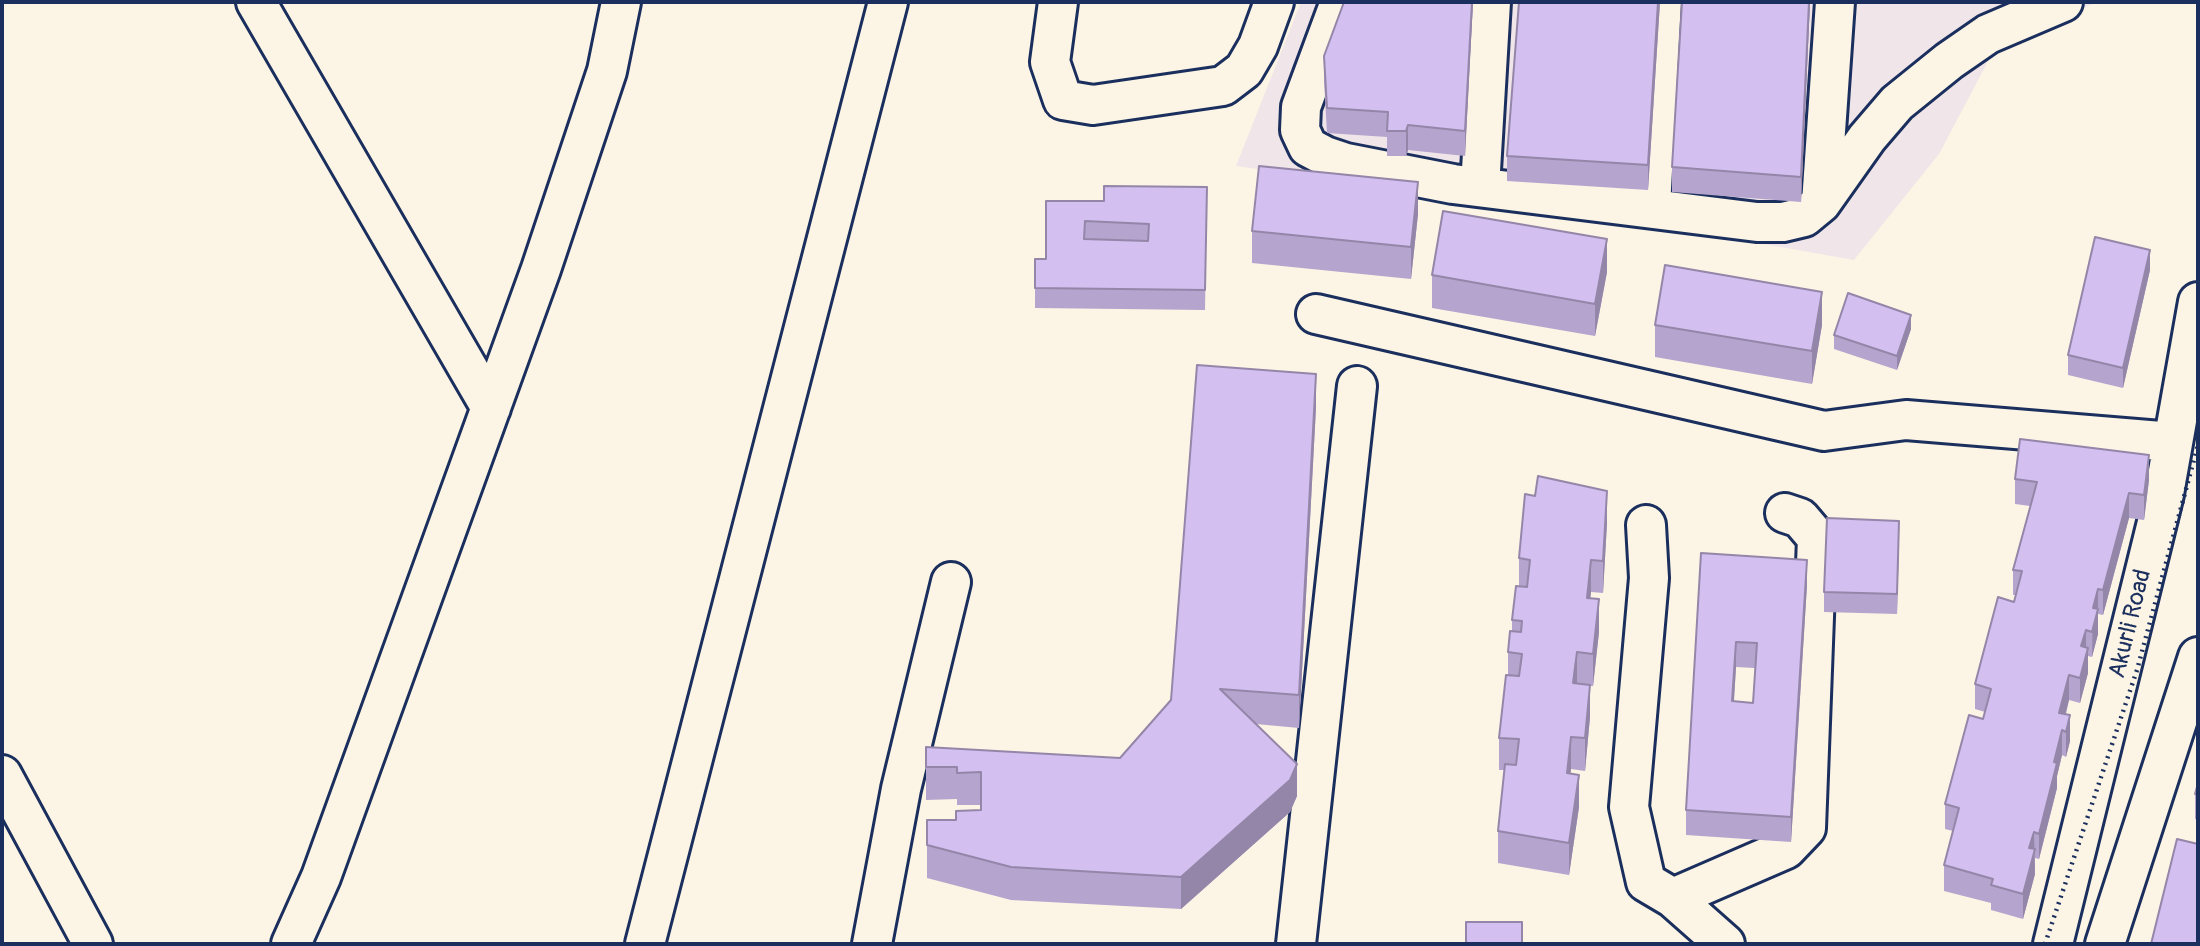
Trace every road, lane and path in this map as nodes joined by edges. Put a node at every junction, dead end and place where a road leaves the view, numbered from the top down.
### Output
1 (256, 2) edge
2 (621, 2) edge
3 (888, 2) edge
4 (1058, 2) edge
5 (1274, 2) edge
6 (1340, 2) edge
7 (1491, 2) edge
8 (1662, 2) edge
9 (1835, 2) edge
10 (2063, 2) edge
11 (1480, 187) junction
12 (1821, 203) junction
13 (1651, 207) junction
14 (2198, 302) edge
15 (1316, 314) dead end
16 (1357, 386) dead end
17 (491, 408) junction
18 (2186, 443) edge
19 (1785, 513) dead end
20 (1646, 525) dead end
21 (951, 582) dead end
22 (2198, 657) edge
23 (2, 775) edge
24 (1673, 898) junction
25 (93, 944) edge
26 (291, 944) edge
27 (645, 944) edge
28 (872, 944) edge
29 (1296, 944) edge
30 (1725, 944) edge
31 (2045, 944) edge
32 (2053, 944) edge
33 (2105, 944) edge

1 - 17 street
2 - 17 street
3 - 27 street
4 - 5 street
6 - 11 street
7 - 11 street
8 - 13 street
9 - 12 street
10 - 12 street
11 - 13 street
12 - 13 street
14 - 18 street, Akurli Road
15 - 18 street
16 - 29 street
17 - 26 street
18 - 31 path, bridge
18 - 32 street, Akurli Road
19 - 24 street
20 - 24 street
21 - 28 street
22 - 33 street
23 - 25 street
24 - 30 street

